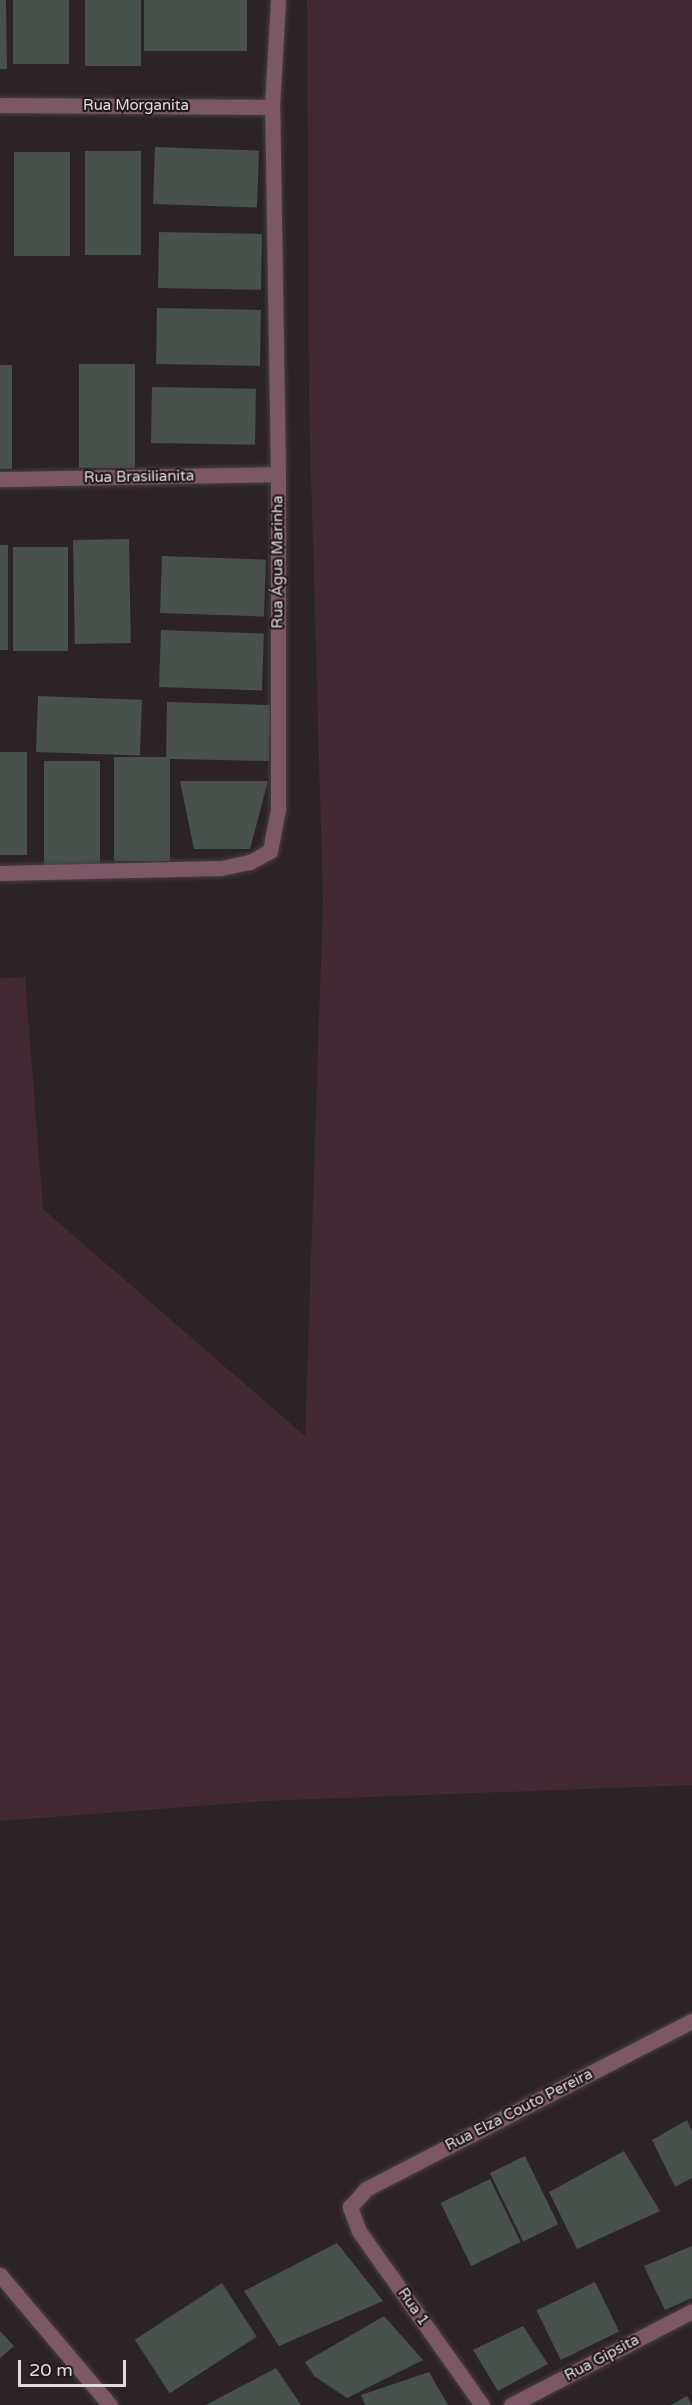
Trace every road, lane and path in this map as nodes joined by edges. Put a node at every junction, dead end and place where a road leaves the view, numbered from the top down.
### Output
1 (278, 0) edge
2 (0, 105) edge
3 (272, 107) junction
4 (278, 474) junction
5 (0, 479) edge
6 (0, 873) edge
7 (692, 2020) edge
8 (350, 2206) joint
9 (0, 2275) edge
10 (692, 2311) edge
11 (110, 2405) edge
12 (482, 2405) edge
13 (511, 2405) edge

1 - 3 street, Rua Água Marinha
2 - 3 street, Rua Morganita
3 - 4 street, Rua Água Marinha
4 - 5 street, Rua Brasilianita
4 - 6 street, Rua Água Marinha
7 - 8 street, Rua Elza Couto Pereira
8 - 12 street, Rua 1
9 - 11 street
10 - 13 street, Rua Gipsita

